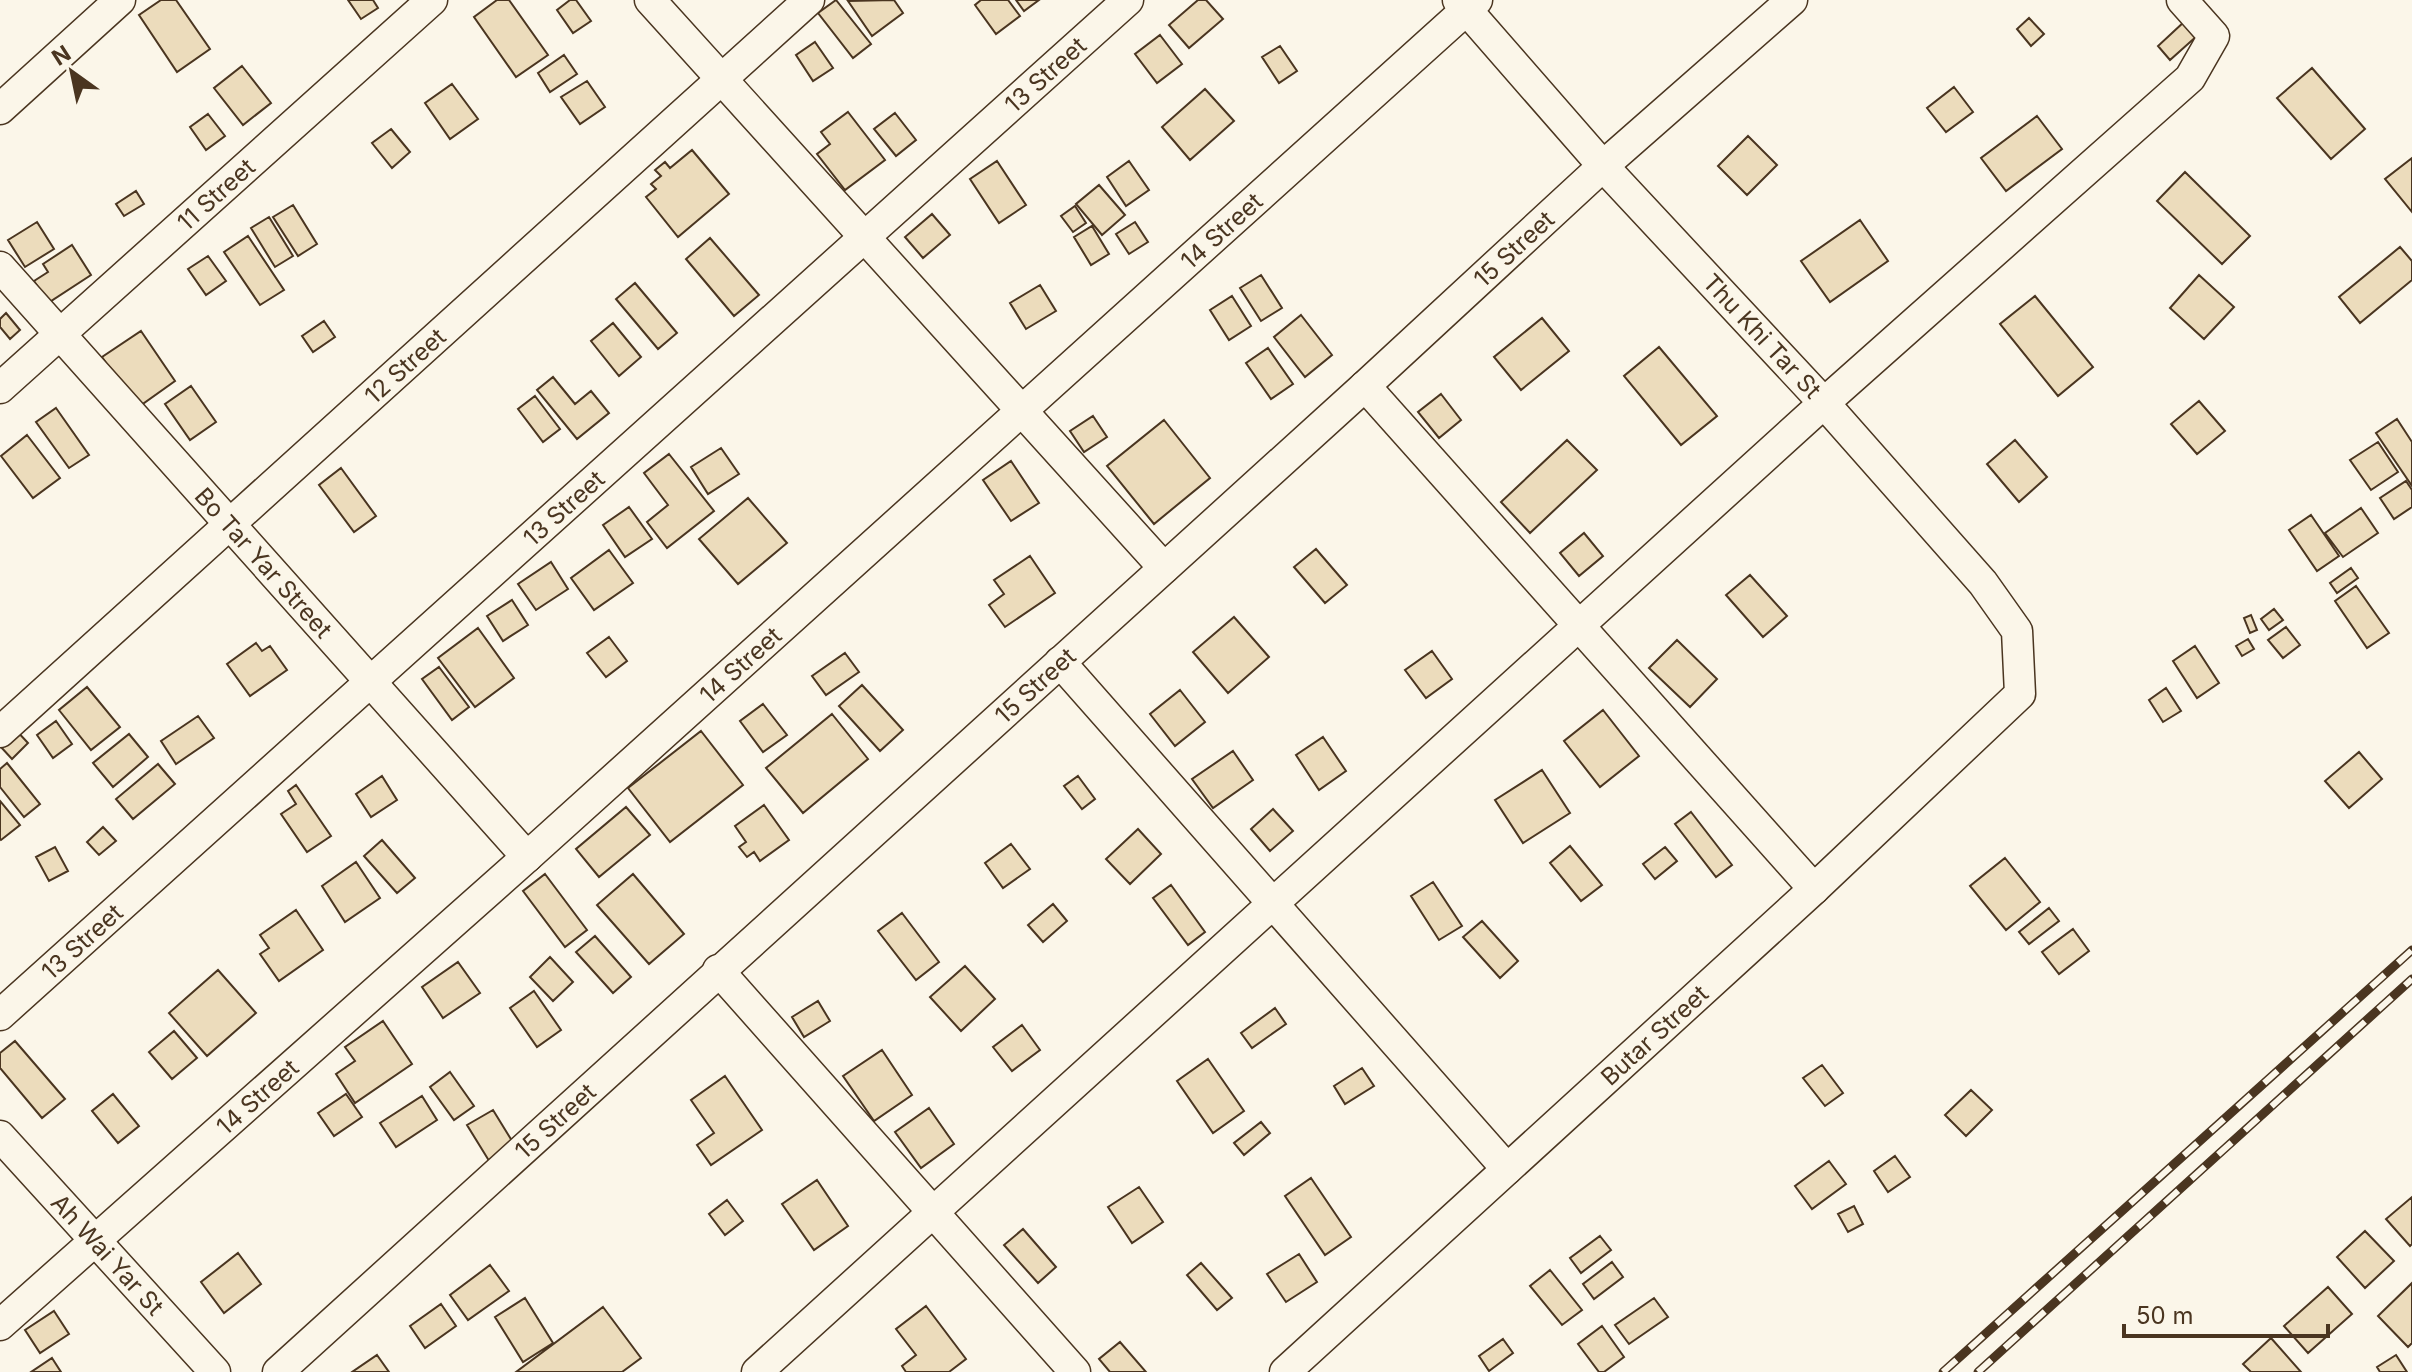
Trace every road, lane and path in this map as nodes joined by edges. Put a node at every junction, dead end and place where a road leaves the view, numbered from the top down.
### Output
1 (120, 0) edge
2 (432, 0) edge
3 (650, 0) edge
4 (809, 0) edge
5 (1128, 0) edge
6 (1792, 0) edge
7 (2182, 0) edge
8 (1467, 3) edge
9 (721, 80) junction
10 (0, 109) edge
11 (1603, 166) junction
12 (864, 238) junction
13 (0, 267) edge
14 (59, 334) junction
15 (1365, 386) junction
16 (0, 388) edge
17 (1824, 403) junction
18 (1021, 411) junction
19 (230, 525) junction
20 (1164, 568) junction
21 (1579, 625) junction
22 (1060, 662) junction
23 (372, 683) junction
24 (2020, 694) joint
25 (0, 732) edge
26 (527, 857) junction
27 (1814, 889) junction
28 (1273, 904) junction
29 (718, 970) junction
30 (0, 1015) edge
31 (0, 1136) edge
32 (1507, 1169) junction
33 (933, 1212) junction
34 (93, 1240) junction
35 (0, 1325) edge
36 (215, 1372) edge
37 (278, 1372) edge
38 (757, 1372) edge
39 (1075, 1372) edge
40 (1285, 1372) edge

1 - 10 street
2 - 14 street, 11 Street
3 - 9 street
4 - 9 street, 12 Street
5 - 12 street, 13 Street
6 - 11 street, 15 Street
7 - 17 street
8 - 11 street, Thu Khi Tar St
8 - 18 street, 14 Street
9 - 12 street
9 - 19 street, 12 Street
11 - 15 street, 15 Street
11 - 17 street, Thu Khi Tar St
12 - 18 street
12 - 23 street, 13 Street
13 - 14 street, Bo Tar Yar Street
14 - 16 street, 11 Street
14 - 19 street, Bo Tar Yar Street
15 - 20 street, 15 Street
15 - 21 street
17 - 21 street
17 - 24 street, Thu Khi Tar St
18 - 20 street
18 - 26 street, 14 Street
19 - 23 street, Bo Tar Yar Street
19 - 25 street, 12 Street
20 - 22 street, 15 Street
21 - 27 street
21 - 28 street
22 - 28 street
22 - 29 street, 15 Street
23 - 26 street, Bo Tar Yar Street
23 - 30 street, 13 Street
24 - 27 street, Butar Street
26 - 34 street, 14 Street
27 - 32 street, Butar Street
28 - 32 street
28 - 33 street
29 - 33 street
29 - 37 street, 15 Street
31 - 34 street, Ah Wai Yar St
32 - 40 street, Butar Street
33 - 38 street
33 - 39 street
34 - 35 street, 14 Street
34 - 36 street, Ah Wai Yar St

